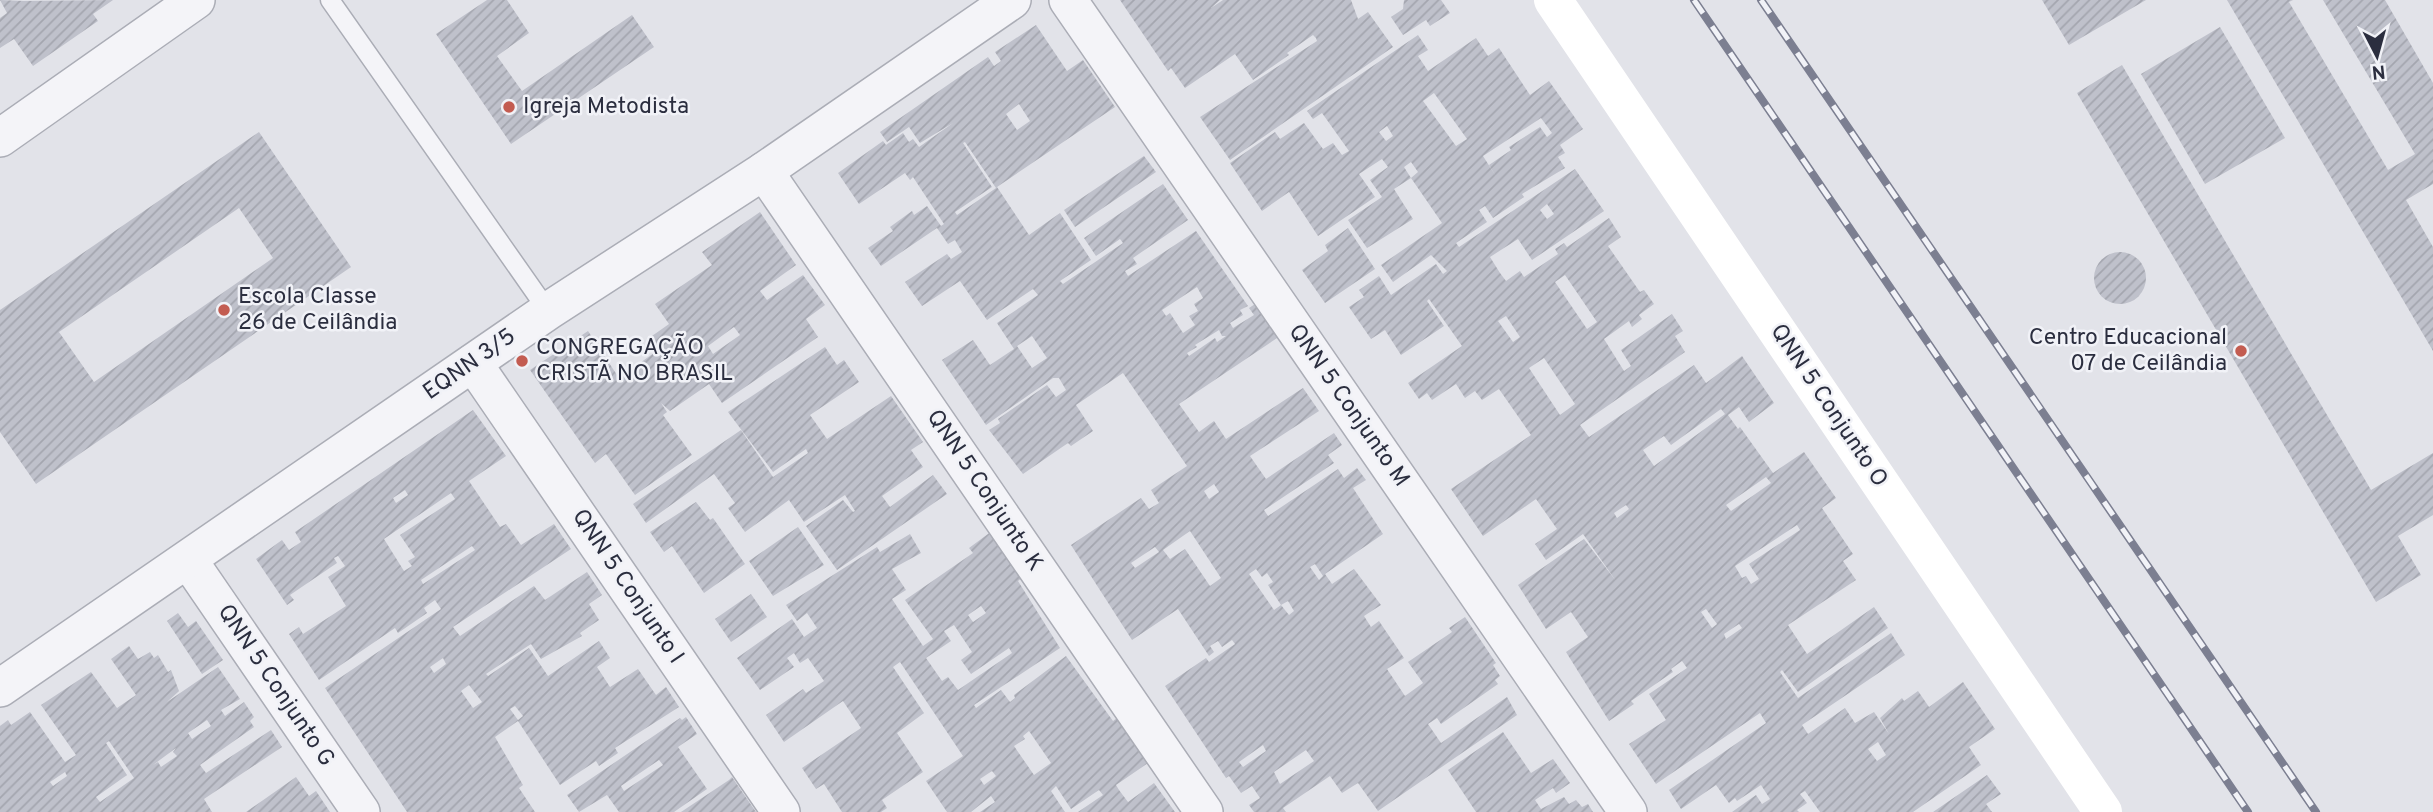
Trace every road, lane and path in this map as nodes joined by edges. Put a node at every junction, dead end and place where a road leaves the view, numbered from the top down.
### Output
1 (196, 0) edge
2 (330, 0) edge
3 (1012, 0) edge
4 (1068, 0) edge
5 (1553, 0) edge
6 (0, 138) edge
7 (764, 171) junction
8 (548, 311) junction
9 (473, 363) junction
10 (189, 561) junction
11 (0, 688) edge
12 (361, 812) edge
13 (781, 812) edge
14 (1204, 812) edge
15 (1628, 812) edge
16 (2103, 812) edge

1 - 6 street
2 - 8 lane
3 - 7 street, EQNN 3/5
4 - 15 street, QNN 5 Conjunto M
5 - 16 street, QNN 5 Conjunto O
7 - 8 street, EQNN 3/5
7 - 14 street, QNN 5 Conjunto K
8 - 9 street, EQNN 3/5
9 - 10 street, EQNN 3/5
9 - 13 street, QNN 5 Conjunto I
10 - 11 street, EQNN 3/5
10 - 12 street, QNN 5 Conjunto G

